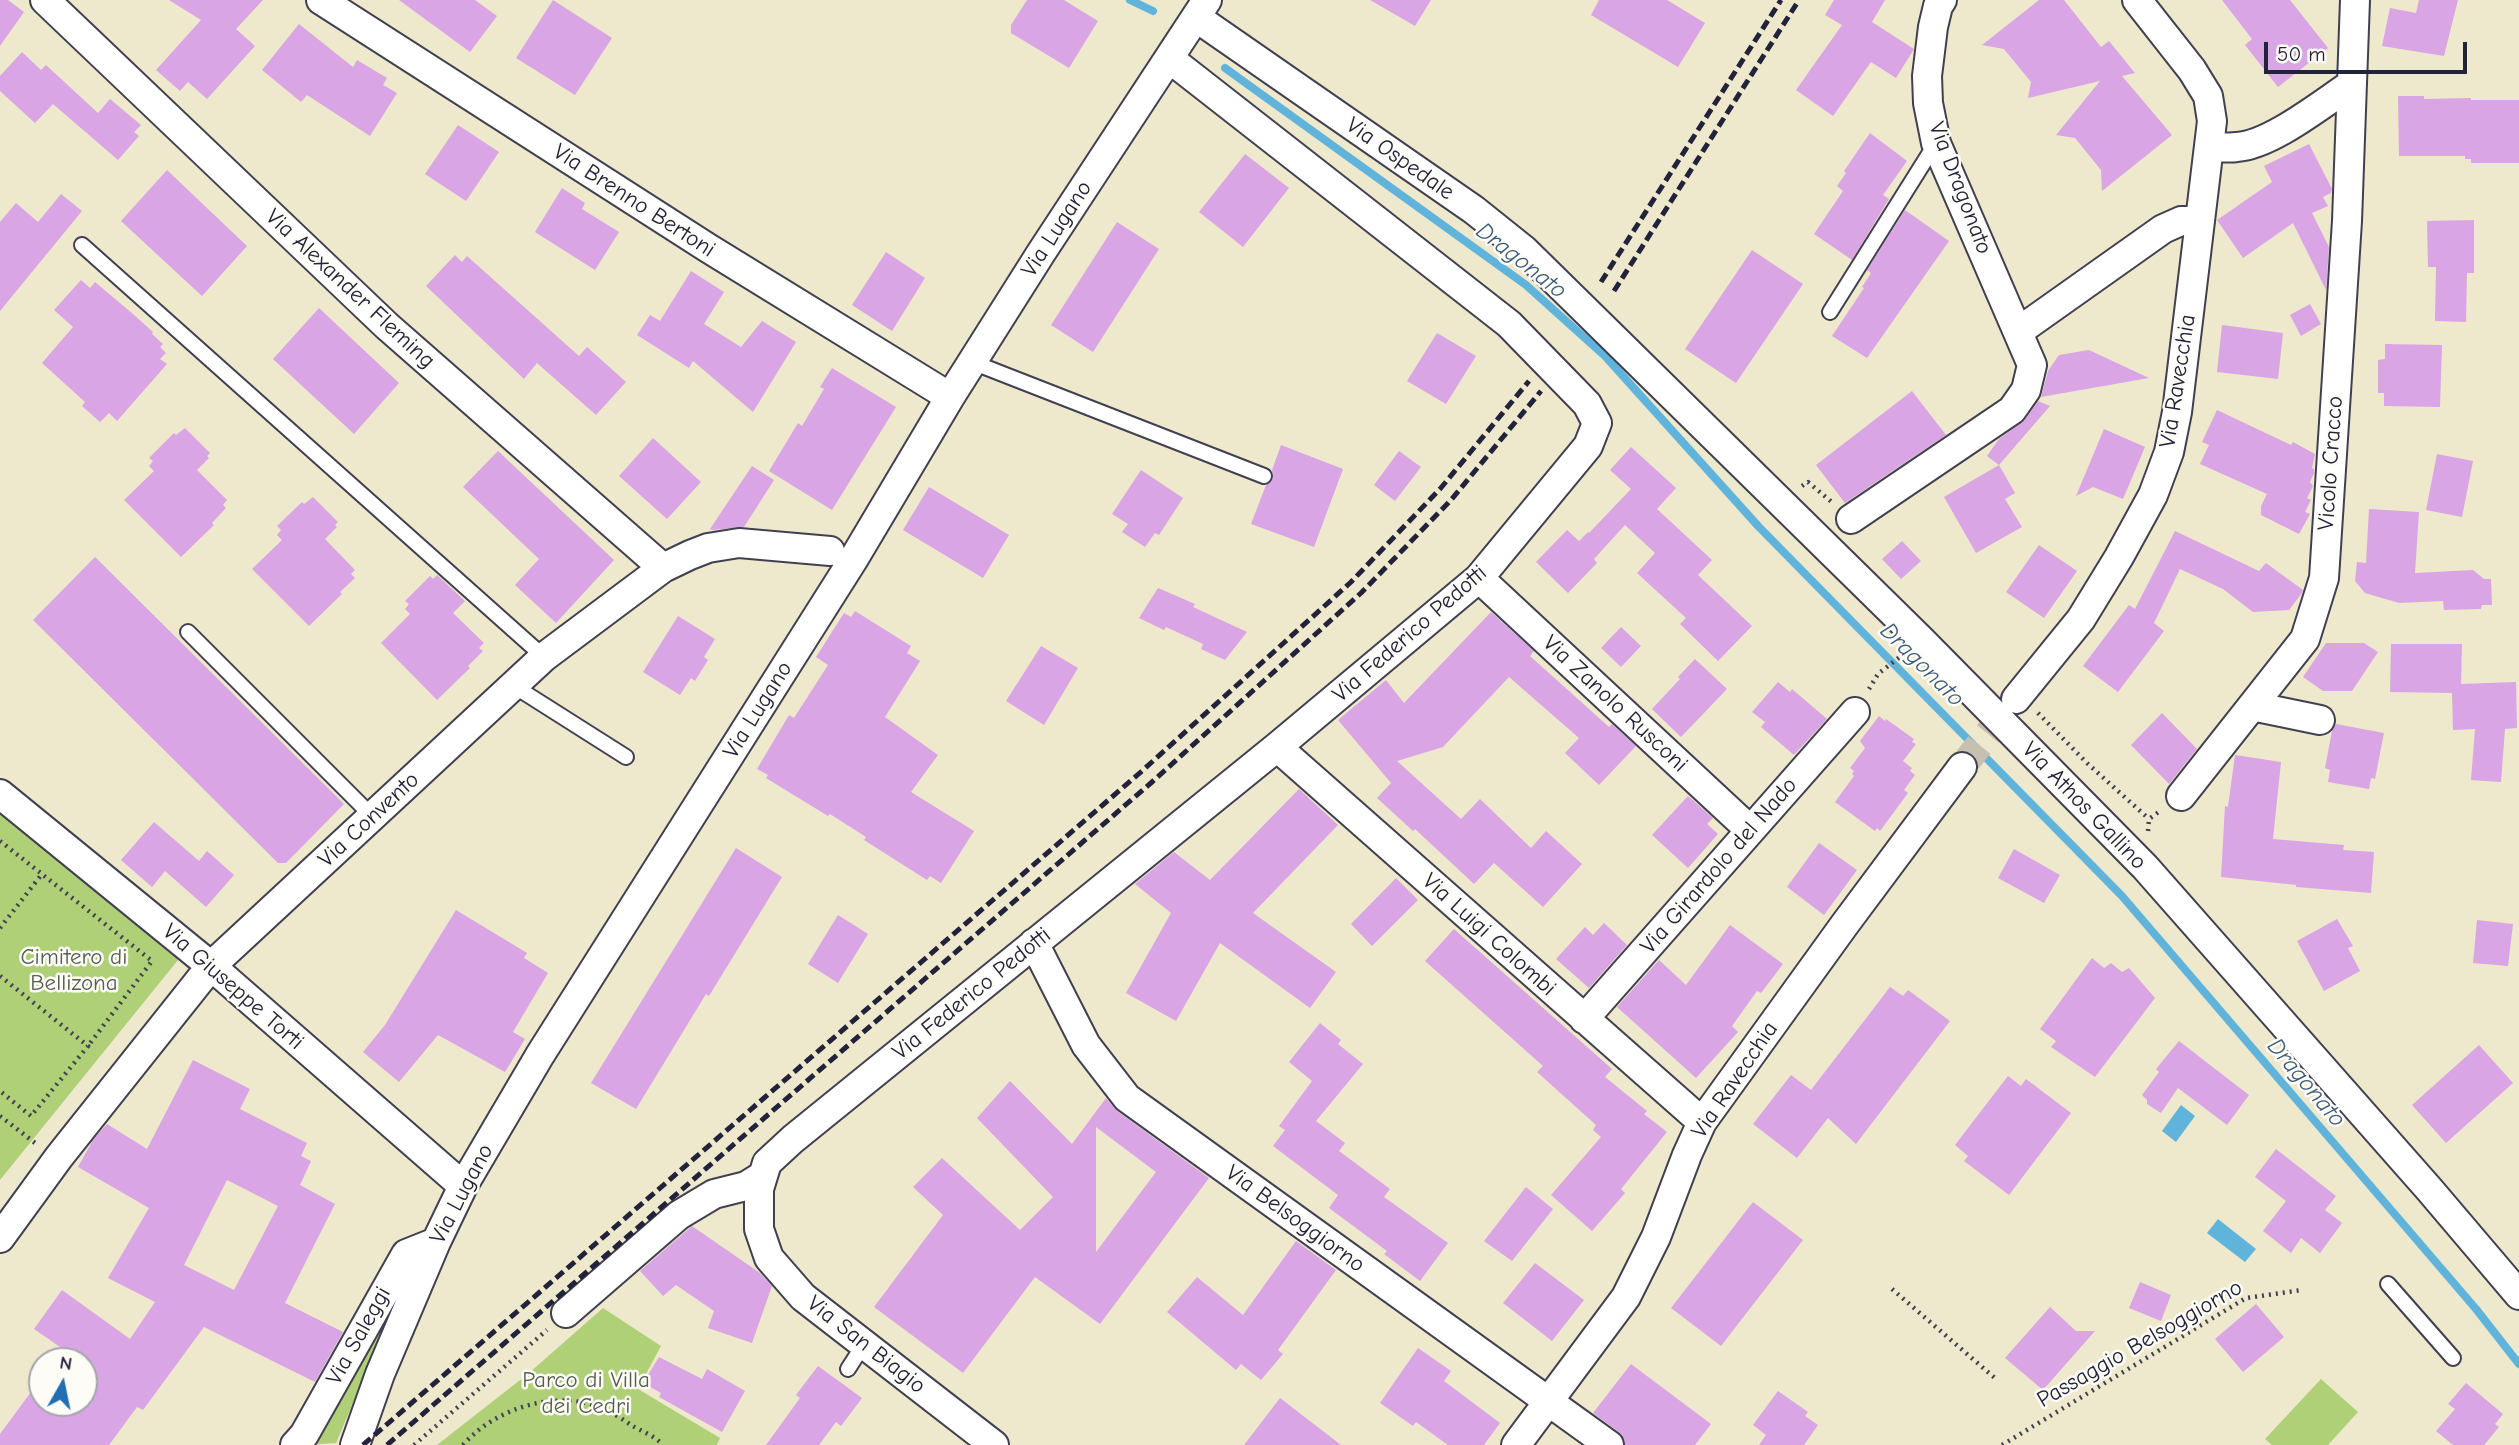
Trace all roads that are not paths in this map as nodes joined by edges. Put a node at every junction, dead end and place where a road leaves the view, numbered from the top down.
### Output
1 (45, 0) edge
2 (321, 0) edge
3 (1942, 0) edge
4 (2137, 0) edge
5 (2355, 0) edge
6 (1202, 9) edge
7 (1170, 59) junction
8 (2352, 84) junction
9 (1936, 143) junction
10 (2210, 147) junction
11 (2200, 221) junction
12 (82, 245) dead end
13 (1830, 312) dead end
14 (2019, 331) junction
15 (1620, 345) joint
16 (972, 362) junction
17 (950, 397) junction
18 (1264, 476) dead end
19 (1852, 519) dead end
20 (830, 551) dead end
21 (663, 568) junction
22 (1479, 578) junction
23 (188, 632) dead end
24 (544, 657) junction
25 (514, 686) junction
26 (2018, 696) tunnel mouth
27 (2252, 706) junction
28 (1855, 712) dead end
29 (2319, 720) dead end
30 (1277, 747) junction
31 (626, 757) dead end
32 (1962, 767) tunnel mouth
33 (0, 794) edge
34 (2181, 796) road end
35 (372, 816) junction
36 (1750, 830) junction
37 (1034, 943) junction
38 (211, 966) junction
39 (1584, 1019) junction
40 (1702, 1122) junction
41 (762, 1176) junction
42 (463, 1186) junction
43 (759, 1229) joint
44 (0, 1238) edge
45 (436, 1242) junction
46 (2388, 1284) dead end
47 (2519, 1295) edge
48 (566, 1313) road end
49 (864, 1344) junction
50 (2453, 1358) dead end
51 (848, 1369) dead end
52 (1548, 1402) junction
53 (295, 1445) edge
54 (355, 1445) edge
55 (994, 1445) edge
56 (1516, 1445) edge
57 (1609, 1445) edge

1 - 21 street, Via Alexander Fleming
2 - 17 street, Via Brenno Bertoni
3 - 9 street, Via Dragonato
4 - 10 street, Via Ravecchia
5 - 8 street, Vicolo Cracco
6 - 7 street, Via Lugano
6 - 15 street, Via Ospedale
7 - 16 street, Via Lugano
7 - 22 street, Via Federico Pedotti
8 - 10 street
8 - 27 street, Vicolo Cracco
9 - 13 lane
9 - 14 street, Via Dragonato
10 - 11 street, Via Ravecchia
11 - 14 street
11 - 26 street, Via Ravecchia
12 - 24 lane
14 - 19 street, Via Dragonato
15 - 47 street, Via Athos Gallino
16 - 17 street, Via Lugano
16 - 18 lane
17 - 42 street, Via Lugano
20 - 21 street, Via Convento
21 - 24 street, Via Convento
22 - 30 street, Via Federico Pedotti
22 - 36 street, Via Zanolo Rusconi
23 - 35 lane
24 - 25 street, Via Convento
25 - 31 lane
25 - 35 street, Via Convento
27 - 29 street
27 - 34 street, Vicolo Cracco
28 - 36 street, Via Girardolo del Nado
30 - 37 street, Via Federico Pedotti
30 - 39 street, Via Luigi Colombi
32 - 40 street, Via Ravecchia
33 - 38 street, Via Giuseppe Torti
35 - 38 street, Via Convento
36 - 39 street, Via Girardolo del Nado
37 - 41 street, Via Federico Pedotti
37 - 52 street, Via Belsoggiorno
38 - 42 street, Via Giuseppe Torti
38 - 44 street, Via Convento
39 - 40 street, Via Luigi Colombi
40 - 52 street, Via Ravecchia
41 - 43 street, Via Federico Pedotti
41 - 48 street
42 - 45 street, Via Lugano
43 - 49 street, Via San Biagio
45 - 53 street, Via Saleggi
45 - 54 street, Via Lugano
46 - 50 lane
49 - 51 lane
49 - 55 street, Via San Biagio
52 - 56 street, Via Ravecchia
52 - 57 street, Via Belsoggiorno

